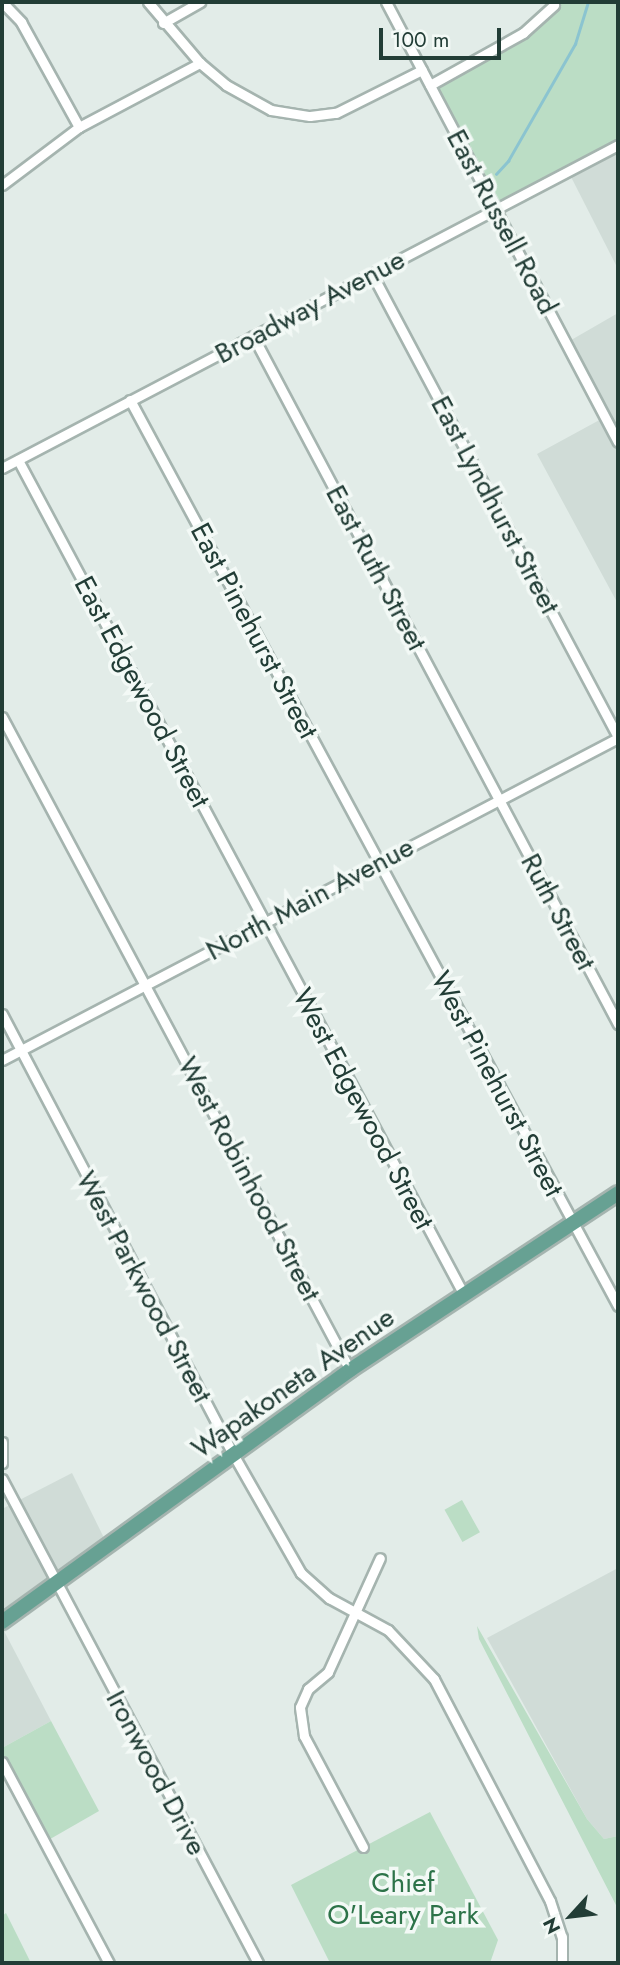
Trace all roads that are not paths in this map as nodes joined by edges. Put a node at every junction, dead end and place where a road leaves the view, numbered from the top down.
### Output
1 (2, 2) edge
2 (148, 2) edge
3 (200, 2) edge
4 (386, 2) edge
5 (554, 5) dead end
6 (163, 23) junction
7 (200, 63) junction
8 (422, 70) junction
9 (430, 85) junction
10 (79, 127) junction
11 (618, 145) edge
12 (2, 185) edge
13 (494, 209) junction
14 (372, 274) junction
15 (253, 336) junction
16 (130, 400) junction
17 (618, 442) edge
18 (18, 460) junction
19 (2, 468) edge
20 (2, 717) edge
21 (618, 737) edge
22 (498, 800) junction
23 (378, 862) junction
24 (265, 924) junction
25 (147, 987) junction
26 (2, 1014) edge
27 (618, 1024) edge
28 (20, 1050) junction
29 (2, 1060) edge
30 (618, 1193) edge
31 (572, 1223) junction
32 (463, 1293) junction
33 (618, 1306) edge
34 (350, 1370) junction
35 (2, 1442) edge
36 (233, 1454) junction
37 (2, 1463) edge
38 (2, 1482) edge
39 (380, 1558) dead end
40 (55, 1584) junction
41 (354, 1611) junction
42 (2, 1622) edge
43 (2, 1762) edge
44 (363, 1847) dead end
45 (109, 1963) edge
46 (258, 1963) edge
47 (562, 1963) edge

1 - 10 street
2 - 6 street
3 - 6 street
4 - 8 street, East Russell Road
5 - 9 street
6 - 7 street
7 - 8 street
7 - 10 street
8 - 9 street, East Russell Road
9 - 13 street, East Russell Road
10 - 12 street
11 - 13 street, Broadway Avenue
13 - 14 street, Broadway Avenue
13 - 17 street, East Russell Road
14 - 15 street, Broadway Avenue
14 - 21 street, East Lyndhurst Street
15 - 16 street, Broadway Avenue
15 - 22 street, East Ruth Street
16 - 18 street, Broadway Avenue
16 - 23 street, East Pinehurst Street
18 - 19 street, Broadway Avenue
18 - 24 street, East Edgewood Street
20 - 25 street, West Robinhood Street
21 - 22 street, North Main Avenue
22 - 23 street, North Main Avenue
22 - 27 street, Ruth Street
23 - 24 street, North Main Avenue
23 - 31 street, West Pinehurst Street
24 - 25 street, North Main Avenue
24 - 32 street, West Edgewood Street
25 - 28 street, North Main Avenue
25 - 34 street, West Robinhood Street
26 - 28 street, West Parkwood Street
28 - 29 street, North Main Avenue
28 - 36 street, West Parkwood Street
30 - 31 main road, Wapakoneta Avenue
31 - 32 main road, Wapakoneta Avenue
31 - 33 street, West Pinehurst Street
32 - 34 main road, Wapakoneta Avenue
34 - 36 main road, Wapakoneta Avenue
35 - 37 street
36 - 40 main road, Wapakoneta Avenue
36 - 41 street, West Parkwood Street
38 - 40 street, Ironwood Drive
39 - 41 street
40 - 42 main road, Wapakoneta Avenue
40 - 46 street, Ironwood Drive
41 - 44 street
41 - 47 street, West Parkwood Street
43 - 45 street

